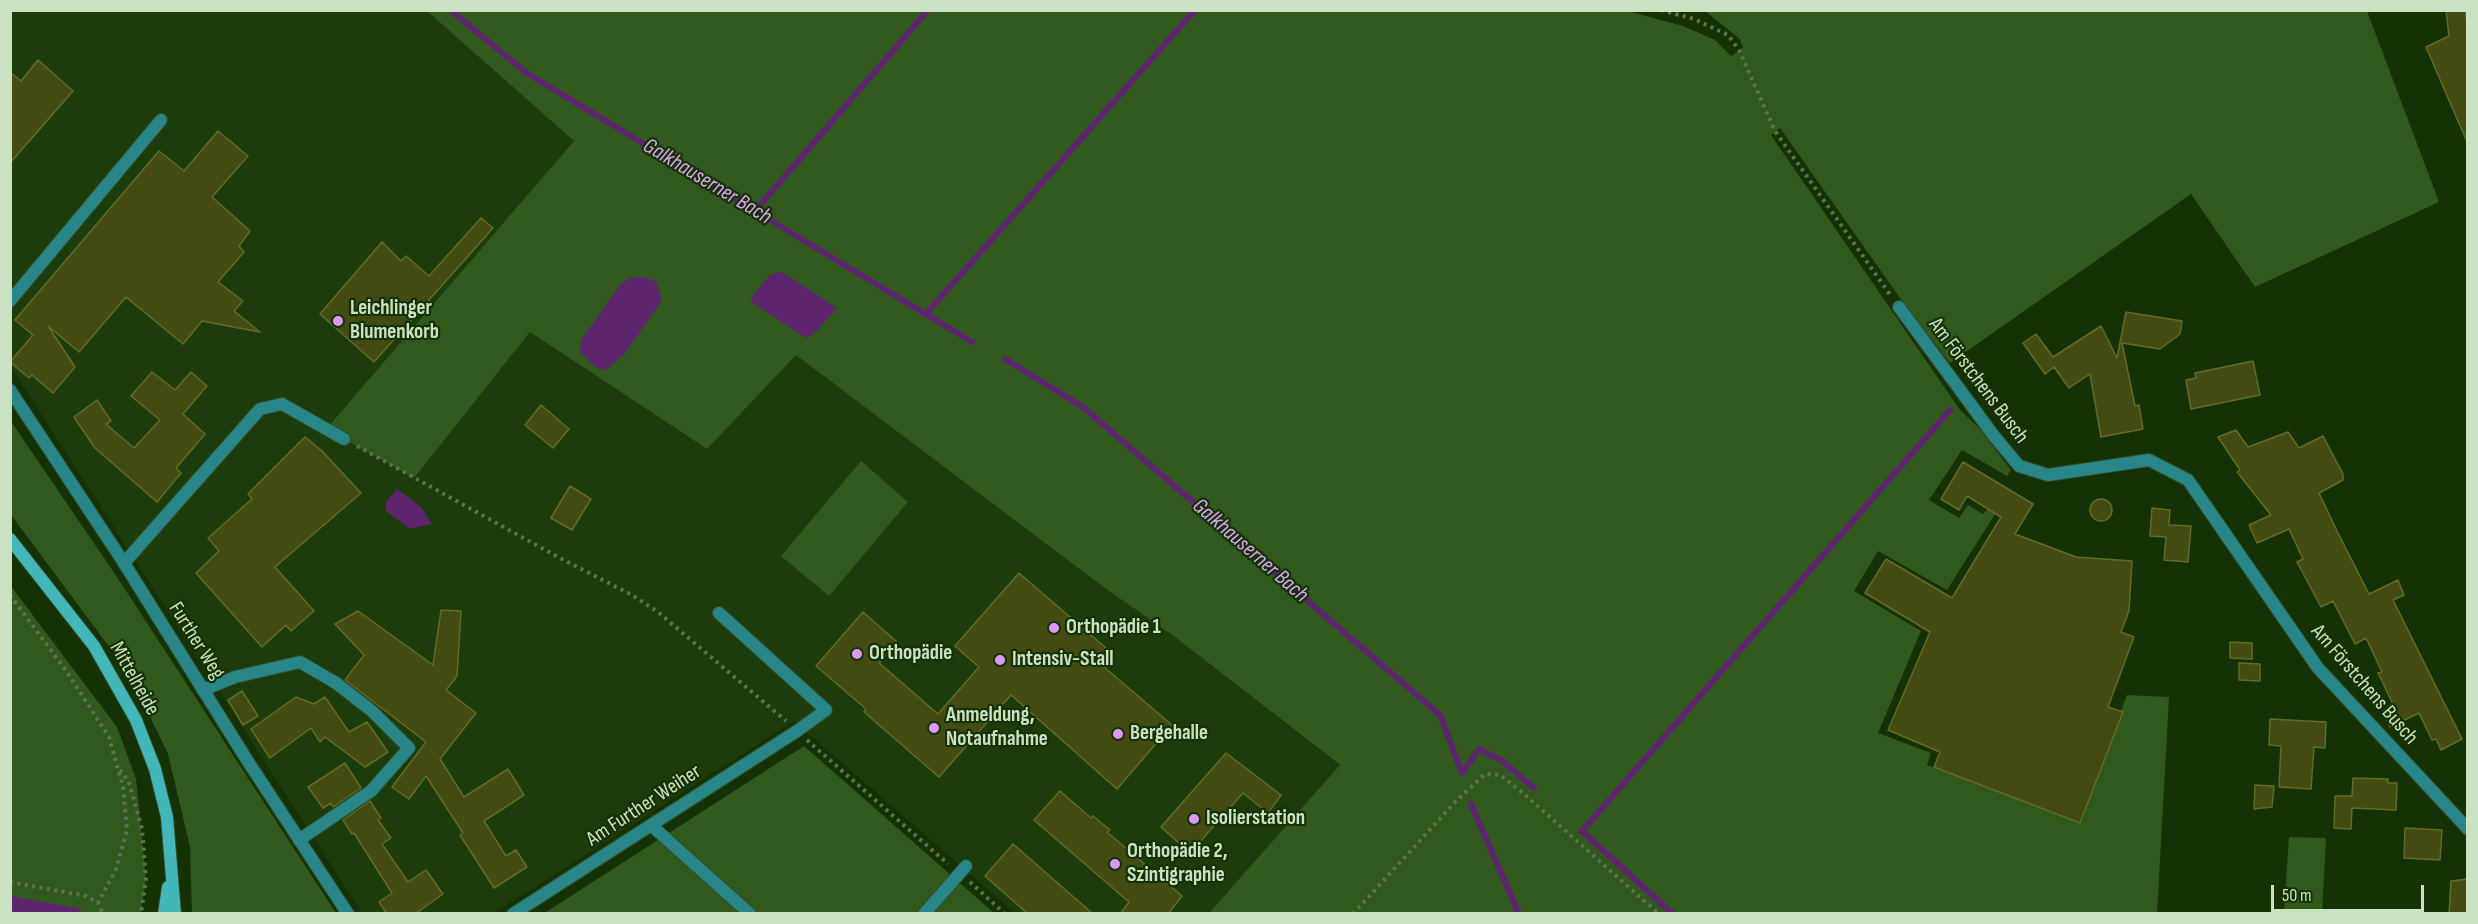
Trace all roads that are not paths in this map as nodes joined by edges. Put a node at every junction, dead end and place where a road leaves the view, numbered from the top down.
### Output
1 (161, 120) dead end
2 (10, 301) edge
3 (1899, 307) road end
4 (10, 390) edge
5 (344, 439) road end
6 (10, 539) edge
7 (124, 563) junction
8 (719, 614) dead end
9 (203, 690) junction
10 (652, 826) junction
11 (2468, 829) edge
12 (299, 840) junction
13 (172, 862) junction
14 (962, 869) road end
15 (164, 914) edge
16 (175, 914) edge
17 (348, 914) edge
18 (513, 914) edge
19 (750, 914) edge
20 (924, 914) edge

1 - 2 street
3 - 11 street, Am Förstchens Busch
4 - 7 street, Further Weg
5 - 7 street
6 - 13 main road, Mittelheide
7 - 9 street, Further Weg
8 - 10 street, Am Further Weiher
9 - 12 street, Further Weg
9 - 12 street
10 - 18 street, Am Further Weiher
10 - 19 street
12 - 17 street, Further Weg
13 - 15 main road, Mittelheide
13 - 16 main road, Mittelheide
14 - 20 street

